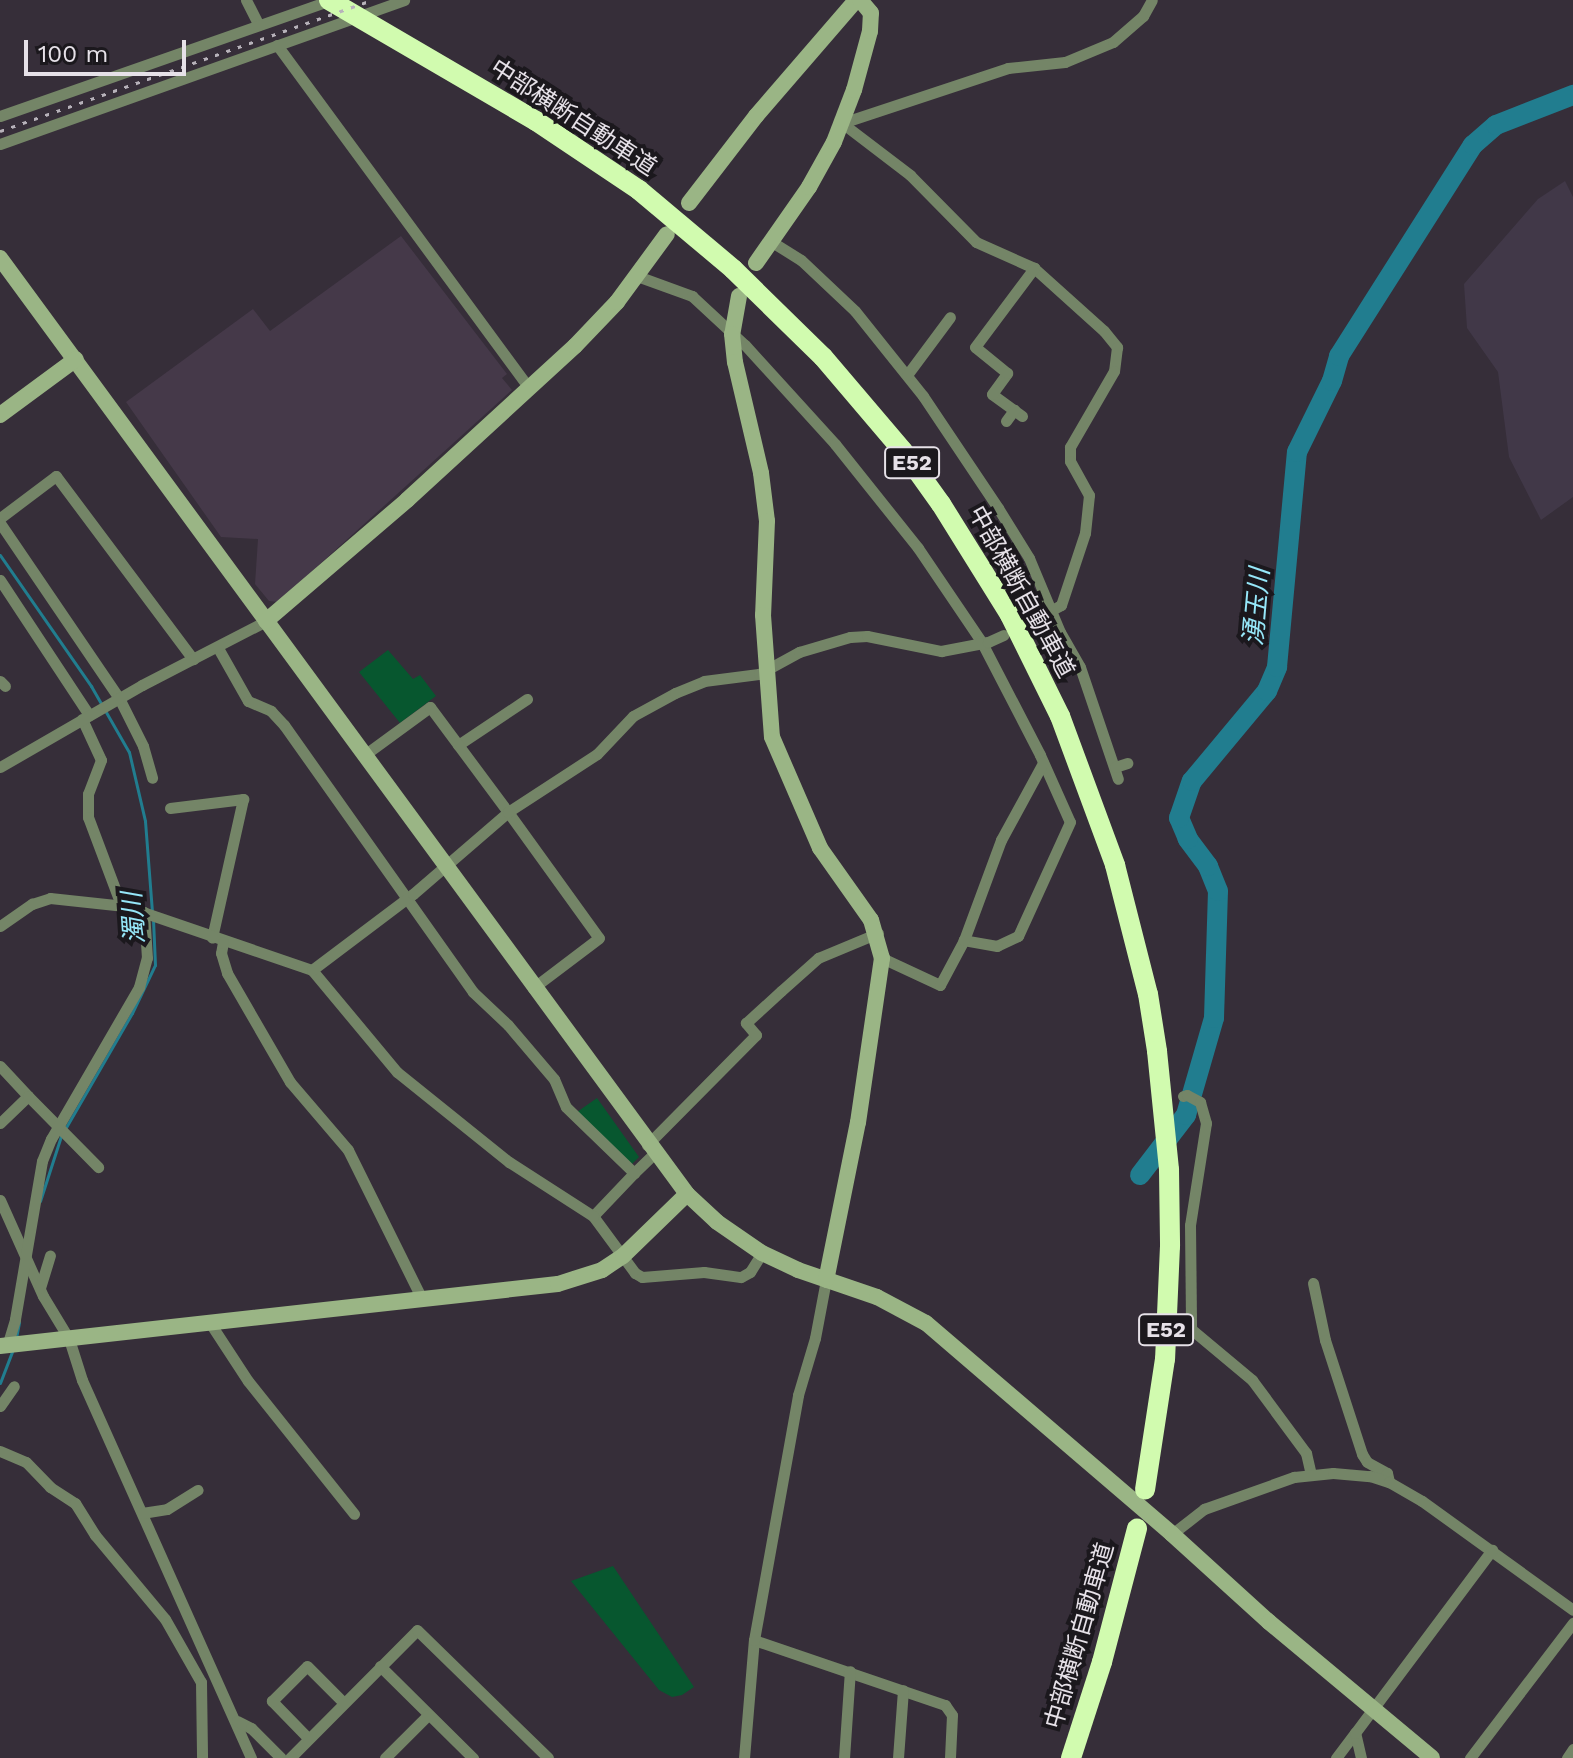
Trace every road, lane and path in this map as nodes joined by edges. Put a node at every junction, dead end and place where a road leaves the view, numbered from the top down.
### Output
1 (246, 0) edge
2 (330, 0) edge
3 (404, 0) edge
4 (858, 0) edge
5 (1152, 0) edge
6 (259, 25) junction
7 (277, 45) junction
8 (0, 116) edge
9 (842, 123) junction
10 (0, 144) edge
11 (689, 203) dead end
12 (667, 234) dead end
13 (772, 242) junction
14 (0, 258) edge
15 (756, 263) dead end
16 (1034, 268) junction
17 (637, 276) junction
18 (739, 296) dead end
19 (732, 334) junction
20 (953, 335) dead end
21 (76, 359) junction
22 (907, 375) junction
23 (529, 388) junction
24 (0, 415) edge
25 (1014, 416) dead end
26 (0, 521) edge
27 (0, 580) edge
28 (1052, 611) junction
29 (266, 621) junction
30 (1032, 621) dead end
31 (1004, 635) dead end
32 (981, 641) junction
33 (218, 648) junction
34 (193, 659) junction
35 (766, 670) junction
36 (117, 699) junction
37 (527, 699) dead end
38 (90, 715) junction
39 (458, 745) junction
40 (363, 756) junction
41 (1043, 763) junction
42 (0, 767) edge
43 (1120, 769) dead end
44 (152, 778) dead end
45 (170, 808) dead end
46 (508, 812) junction
47 (445, 867) junction
48 (407, 898) junction
49 (121, 905) junction
50 (146, 913) junction
51 (0, 926) edge
52 (878, 933) junction
53 (218, 940) junction
54 (964, 940) junction
55 (882, 958) junction
56 (312, 970) junction
57 (533, 988) junction
58 (0, 1066) edge
59 (28, 1096) junction
60 (1189, 1097) dead end
61 (0, 1123) edge
62 (61, 1126) junction
63 (651, 1149) junction
64 (98, 1167) dead end
65 (634, 1173) junction
66 (687, 1194) junction
67 (0, 1200) edge
68 (593, 1216) junction
69 (762, 1253) junction
70 (50, 1255) dead end
71 (26, 1256) junction
72 (623, 1256) junction
73 (826, 1280) junction
74 (1313, 1283) dead end
75 (39, 1284) junction
76 (422, 1299) junction
77 (210, 1323) junction
78 (69, 1339) junction
79 (11, 1345) edge
80 (14, 1386) dead end
81 (0, 1406) edge
82 (0, 1451) edge
83 (1311, 1474) junction
84 (1389, 1482) junction
85 (1145, 1489) dead end
86 (198, 1490) dead end
87 (142, 1513) junction
88 (354, 1514) dead end
89 (1137, 1529) dead end
90 (1172, 1534) junction
91 (1492, 1550) junction
92 (1573, 1610) edge
93 (1573, 1623) edge
94 (754, 1640) junction
95 (380, 1666) junction
96 (850, 1671) junction
97 (214, 1676) junction
98 (201, 1682) junction
99 (903, 1690) junction
100 (343, 1702) junction
101 (1375, 1710) junction
102 (428, 1715) junction
103 (237, 1721) junction
104 (1355, 1733) junction
105 (308, 1738) junction
106 (1573, 1749) edge
107 (202, 1758) edge
108 (251, 1758) edge
109 (281, 1758) edge
110 (290, 1758) edge
111 (385, 1758) edge
112 (473, 1758) edge
113 (548, 1758) edge
114 (744, 1758) edge
115 (844, 1758) edge
116 (898, 1758) edge
117 (950, 1758) edge
118 (1071, 1758) edge
119 (1336, 1758) edge
120 (1361, 1758) edge
121 (1432, 1758) edge
122 (1470, 1758) edge
123 (1567, 1758) edge

1 - 6 street
2 - 6 street
2 - 85 highway, 中部横断自動車道 / E52
3 - 7 street
4 - 9 street
4 - 11 street
5 - 9 street
6 - 8 street
7 - 10 street
7 - 23 street
9 - 13 street
9 - 16 street
12 - 17 street
13 - 15 street
13 - 22 street
14 - 21 street
16 - 25 street
16 - 28 street
17 - 19 street
17 - 23 street
18 - 19 street
19 - 32 street
19 - 35 street
20 - 22 street
21 - 24 street
21 - 29 street
22 - 28 street
23 - 29 street
26 - 34 street
26 - 36 street
27 - 38 street
28 - 30 street
28 - 43 street
29 - 33 street
29 - 40 street
31 - 32 street
32 - 35 street
32 - 41 street
33 - 34 street
33 - 48 street
34 - 36 street
35 - 46 street
35 - 52 street
36 - 38 street
36 - 44 street
37 - 39 street
38 - 42 street
38 - 49 street
39 - 40 street
39 - 46 street
40 - 47 street
41 - 54 street
41 - 54 street
45 - 53 street
46 - 47 street
46 - 57 street
47 - 48 street
47 - 57 street
48 - 56 street
48 - 65 street
49 - 50 street
49 - 51 street
50 - 53 street
50 - 62 street
52 - 55 street
52 - 63 street
53 - 56 street
53 - 76 street
54 - 55 street
55 - 73 street
56 - 68 street
57 - 63 street
58 - 59 street
59 - 61 street
59 - 62 street
60 - 83 street
62 - 64 street
62 - 71 street
63 - 65 street
63 - 66 street
65 - 68 street
66 - 69 street
66 - 72 street
67 - 71 street
68 - 72 street
69 - 72 street
69 - 73 street
70 - 75 street
71 - 75 street
71 - 79 street
72 - 76 street
73 - 90 street
73 - 94 street
74 - 84 street
75 - 78 street
76 - 77 street
77 - 78 street
77 - 88 street
78 - 79 street
78 - 87 street
80 - 81 street
82 - 98 street
83 - 84 street
83 - 90 street
84 - 91 street
86 - 87 street
87 - 97 street
89 - 118 highway, 中部横断自動車道
90 - 101 street
91 - 92 street
91 - 101 street
93 - 122 street
94 - 96 street
94 - 114 street
95 - 100 street
95 - 102 street
95 - 113 street
96 - 99 street
96 - 115 street
97 - 98 street
97 - 103 street
98 - 107 street
99 - 116 street
99 - 117 street
100 - 105 street
100 - 105 street
101 - 104 street
101 - 121 street
102 - 111 street
102 - 112 street
103 - 108 street
103 - 109 street
104 - 119 street
104 - 120 street
105 - 110 street
106 - 123 street

